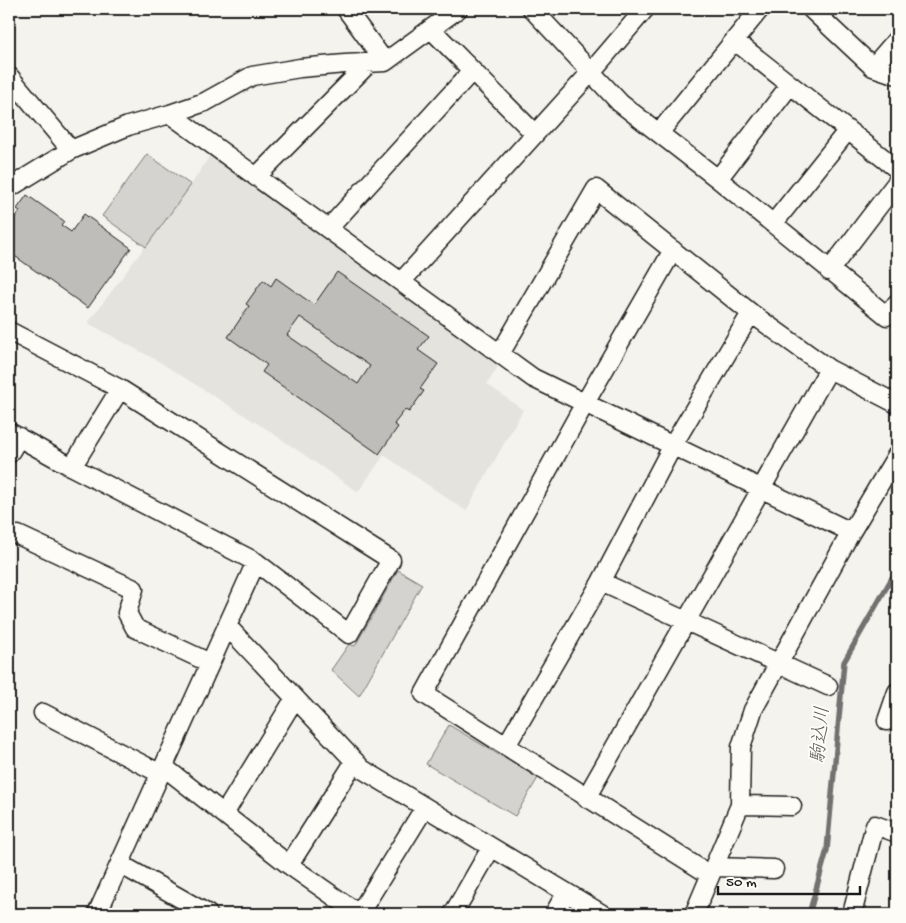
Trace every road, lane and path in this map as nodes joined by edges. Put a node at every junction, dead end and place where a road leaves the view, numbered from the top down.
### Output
1 (346, 9) edge
2 (458, 9) edge
3 (532, 9) edge
4 (645, 9) edge
5 (760, 9) edge
6 (813, 9) edge
7 (431, 29) junction
8 (897, 39) edge
9 (735, 41) junction
10 (377, 62) junction
11 (873, 67) junction
12 (472, 71) junction
13 (592, 71) junction
14 (897, 75) edge
15 (9, 76) edge
16 (790, 85) junction
17 (170, 114) junction
18 (848, 130) junction
19 (660, 133) junction
20 (535, 134) junction
21 (71, 150) junction
22 (897, 169) edge
23 (256, 177) junction
24 (718, 179) junction
25 (897, 182) edge
26 (9, 188) edge
27 (773, 224) junction
28 (328, 229) junction
29 (673, 250) junction
30 (830, 270) junction
31 (401, 282) junction
32 (897, 303) edge
33 (751, 313) junction
34 (9, 331) edge
35 (500, 354) junction
36 (830, 369) junction
37 (120, 389) junction
38 (585, 403) junction
39 (897, 404) edge
40 (14, 434) edge
41 (674, 445) junction
42 (9, 454) edge
43 (897, 455) edge
44 (72, 467) junction
45 (763, 488) junction
46 (851, 532) junction
47 (18, 535) dead end
48 (256, 562) junction
49 (601, 582) junction
50 (686, 622) junction
51 (226, 626) junction
52 (779, 662) junction
53 (210, 663) junction
54 (828, 686) dead end
55 (897, 692) edge
56 (295, 698) junction
57 (43, 712) dead end
58 (886, 721) edge
59 (506, 746) junction
60 (355, 761) junction
61 (163, 771) junction
62 (586, 798) junction
63 (740, 805) junction
64 (792, 806) dead end
65 (425, 807) junction
66 (224, 814) junction
67 (897, 833) edge
68 (491, 848) junction
69 (120, 864) junction
70 (289, 865) junction
71 (774, 869) dead end
72 (712, 871) junction
73 (566, 893) junction
74 (102, 912) edge
75 (208, 914) edge
76 (359, 914) edge
77 (453, 914) edge
78 (554, 914) edge
79 (602, 914) edge
80 (694, 914) edge
81 (852, 914) edge

1 - 10 street
2 - 7 street
3 - 13 street
4 - 13 street
5 - 9 street
6 - 11 street
7 - 10 street
7 - 12 street
8 - 11 street
9 - 16 street
9 - 19 street
10 - 17 street
10 - 23 street
11 - 14 street
12 - 20 street
12 - 28 street
13 - 19 street
13 - 20 street
15 - 21 street
16 - 18 street
16 - 24 street
17 - 21 street
17 - 23 street
18 - 22 street
18 - 27 street
19 - 24 street
20 - 31 street
21 - 26 street
23 - 28 street
24 - 27 street
25 - 30 street
27 - 30 street
28 - 31 street
29 - 33 street
29 - 35 street
29 - 38 street
30 - 32 street
31 - 35 street
33 - 36 street
33 - 41 street
34 - 37 street
35 - 38 street
36 - 39 street
36 - 45 street
37 - 44 street
37 - 48 street
38 - 41 street
38 - 59 street
40 - 42 street
40 - 44 street
41 - 45 street
41 - 49 street
43 - 46 street
44 - 48 street
45 - 46 street
45 - 50 street
46 - 52 street
47 - 53 street
48 - 51 street
49 - 50 street
49 - 59 street
50 - 52 street
50 - 62 street
51 - 53 street
51 - 56 street
52 - 54 street
52 - 63 street
53 - 61 street
55 - 58 street
56 - 60 street
56 - 66 street
57 - 61 street
59 - 62 street
60 - 65 street
60 - 70 street
61 - 66 street
61 - 69 street
62 - 72 street
63 - 64 street
63 - 72 street
65 - 68 street
65 - 76 street
66 - 70 street
67 - 81 street
68 - 73 street
68 - 77 street
69 - 74 street
69 - 75 street
70 - 76 street
71 - 72 street
72 - 80 street
73 - 78 street
73 - 79 street

